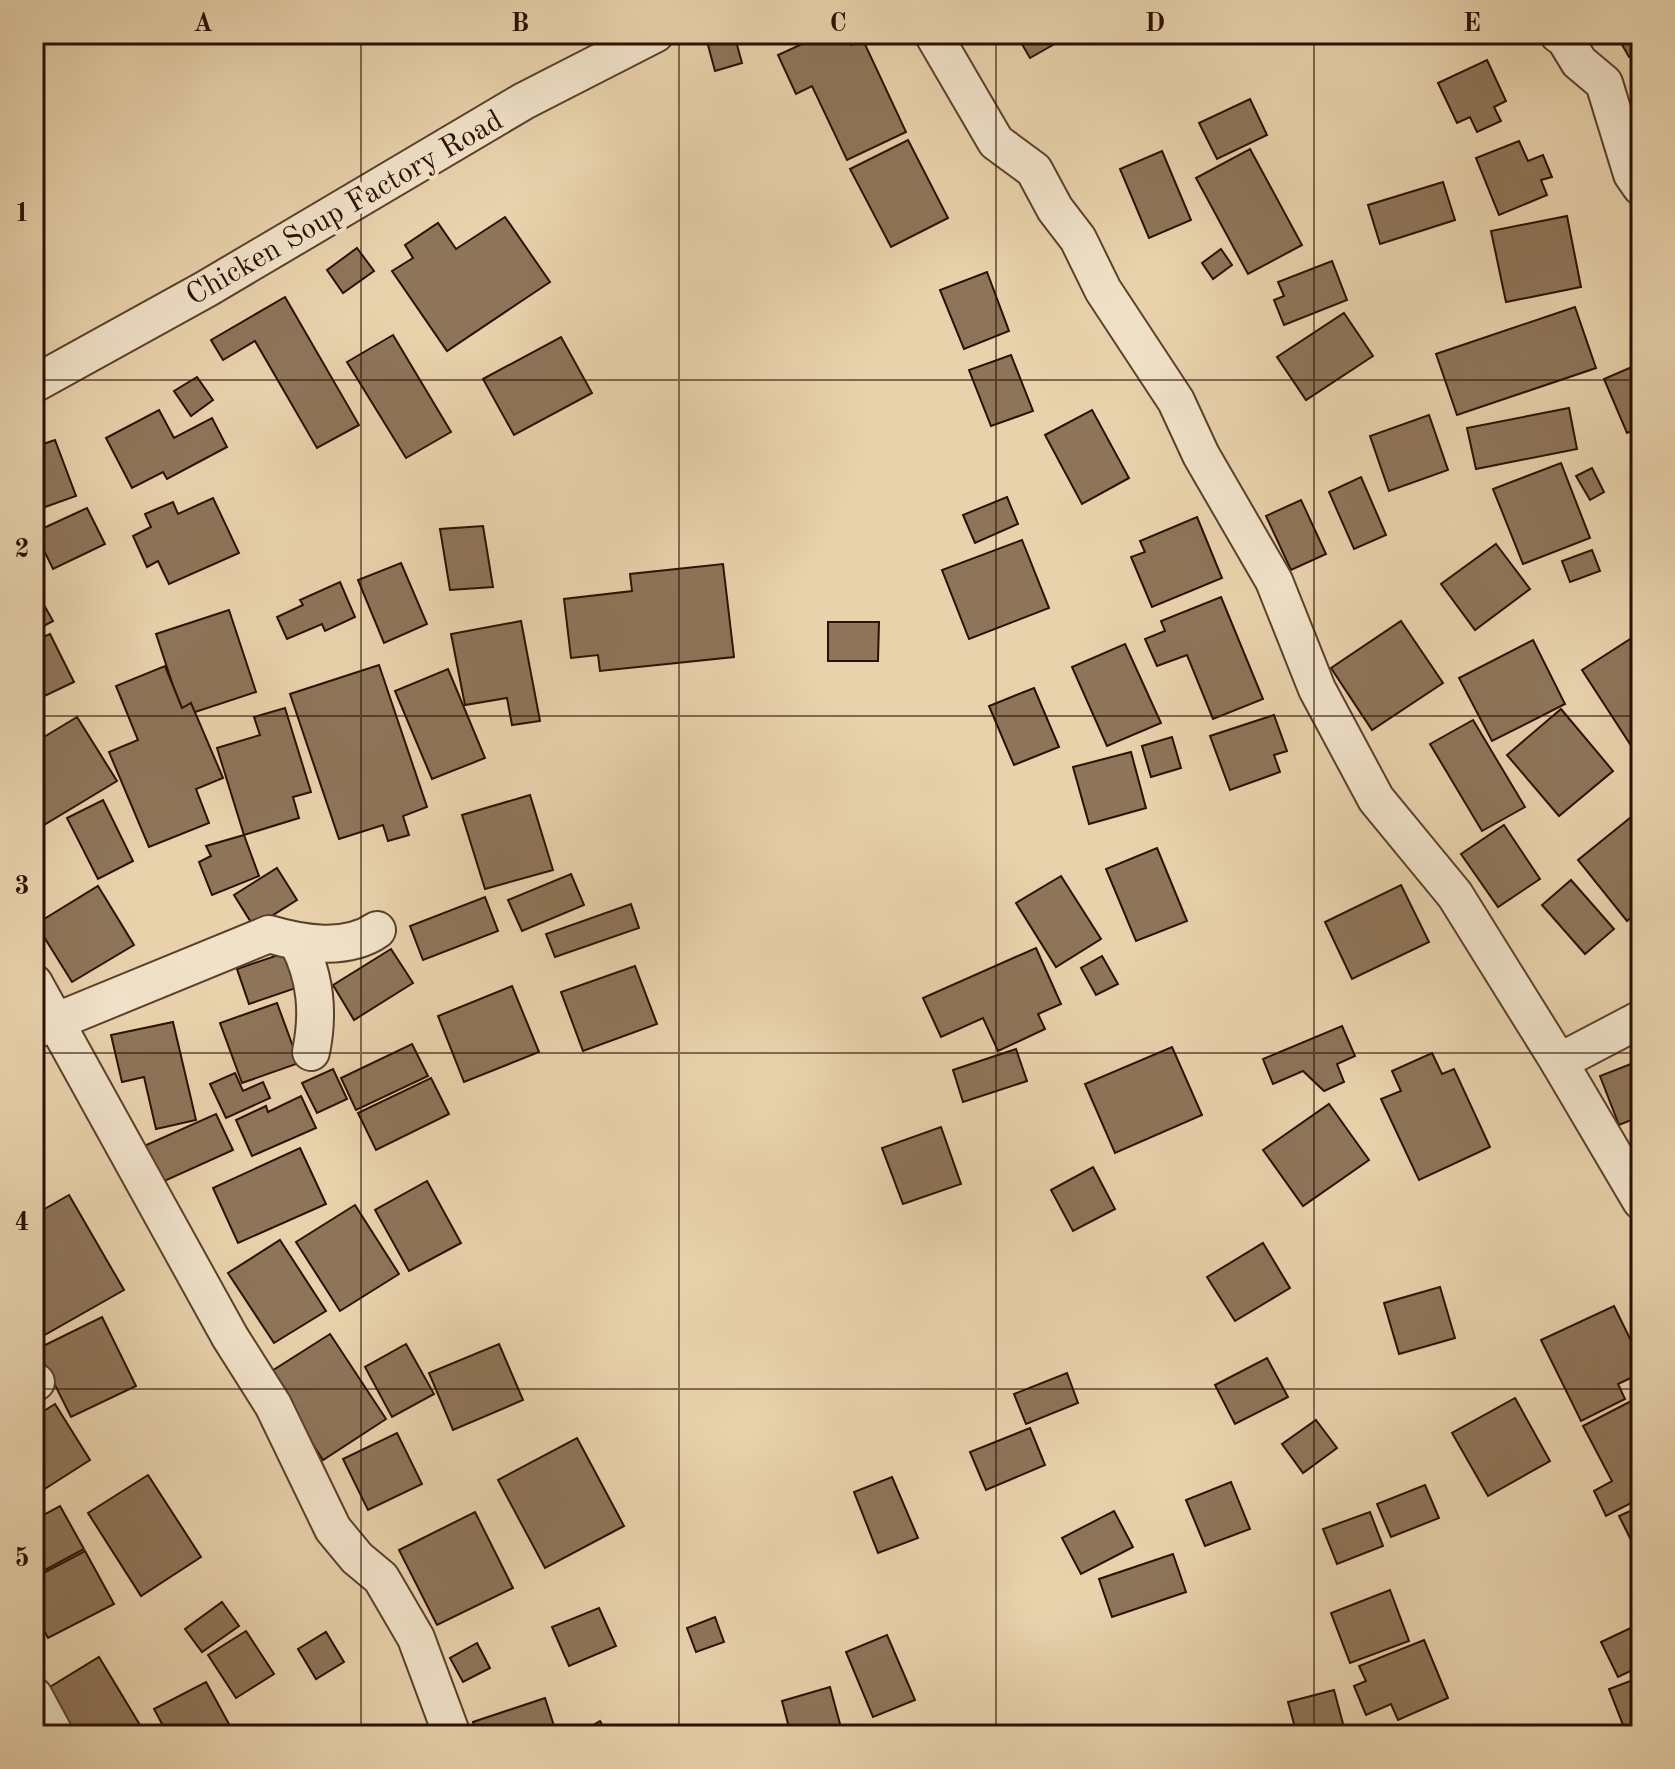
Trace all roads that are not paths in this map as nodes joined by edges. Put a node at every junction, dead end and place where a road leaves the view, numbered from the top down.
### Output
1 (655, 34) edge
2 (933, 34) edge
3 (1558, 34) edge
4 (1641, 187) edge
5 (34, 384) edge
6 (377, 930) dead end
7 (298, 943) junction
8 (34, 983) edge
9 (1641, 1019) edge
10 (44, 1026) edge
11 (311, 1052) dead end
12 (1559, 1062) junction
13 (1641, 1201) edge
14 (34, 1696) edge
15 (55, 1735) edge
16 (452, 1735) edge

1 - 5 street, Chicken Soup Factory Road
2 - 12 street
3 - 4 street
6 - 7 street
7 - 10 street
7 - 11 street
8 - 10 street
9 - 12 street
10 - 16 street
12 - 13 street
14 - 15 street

